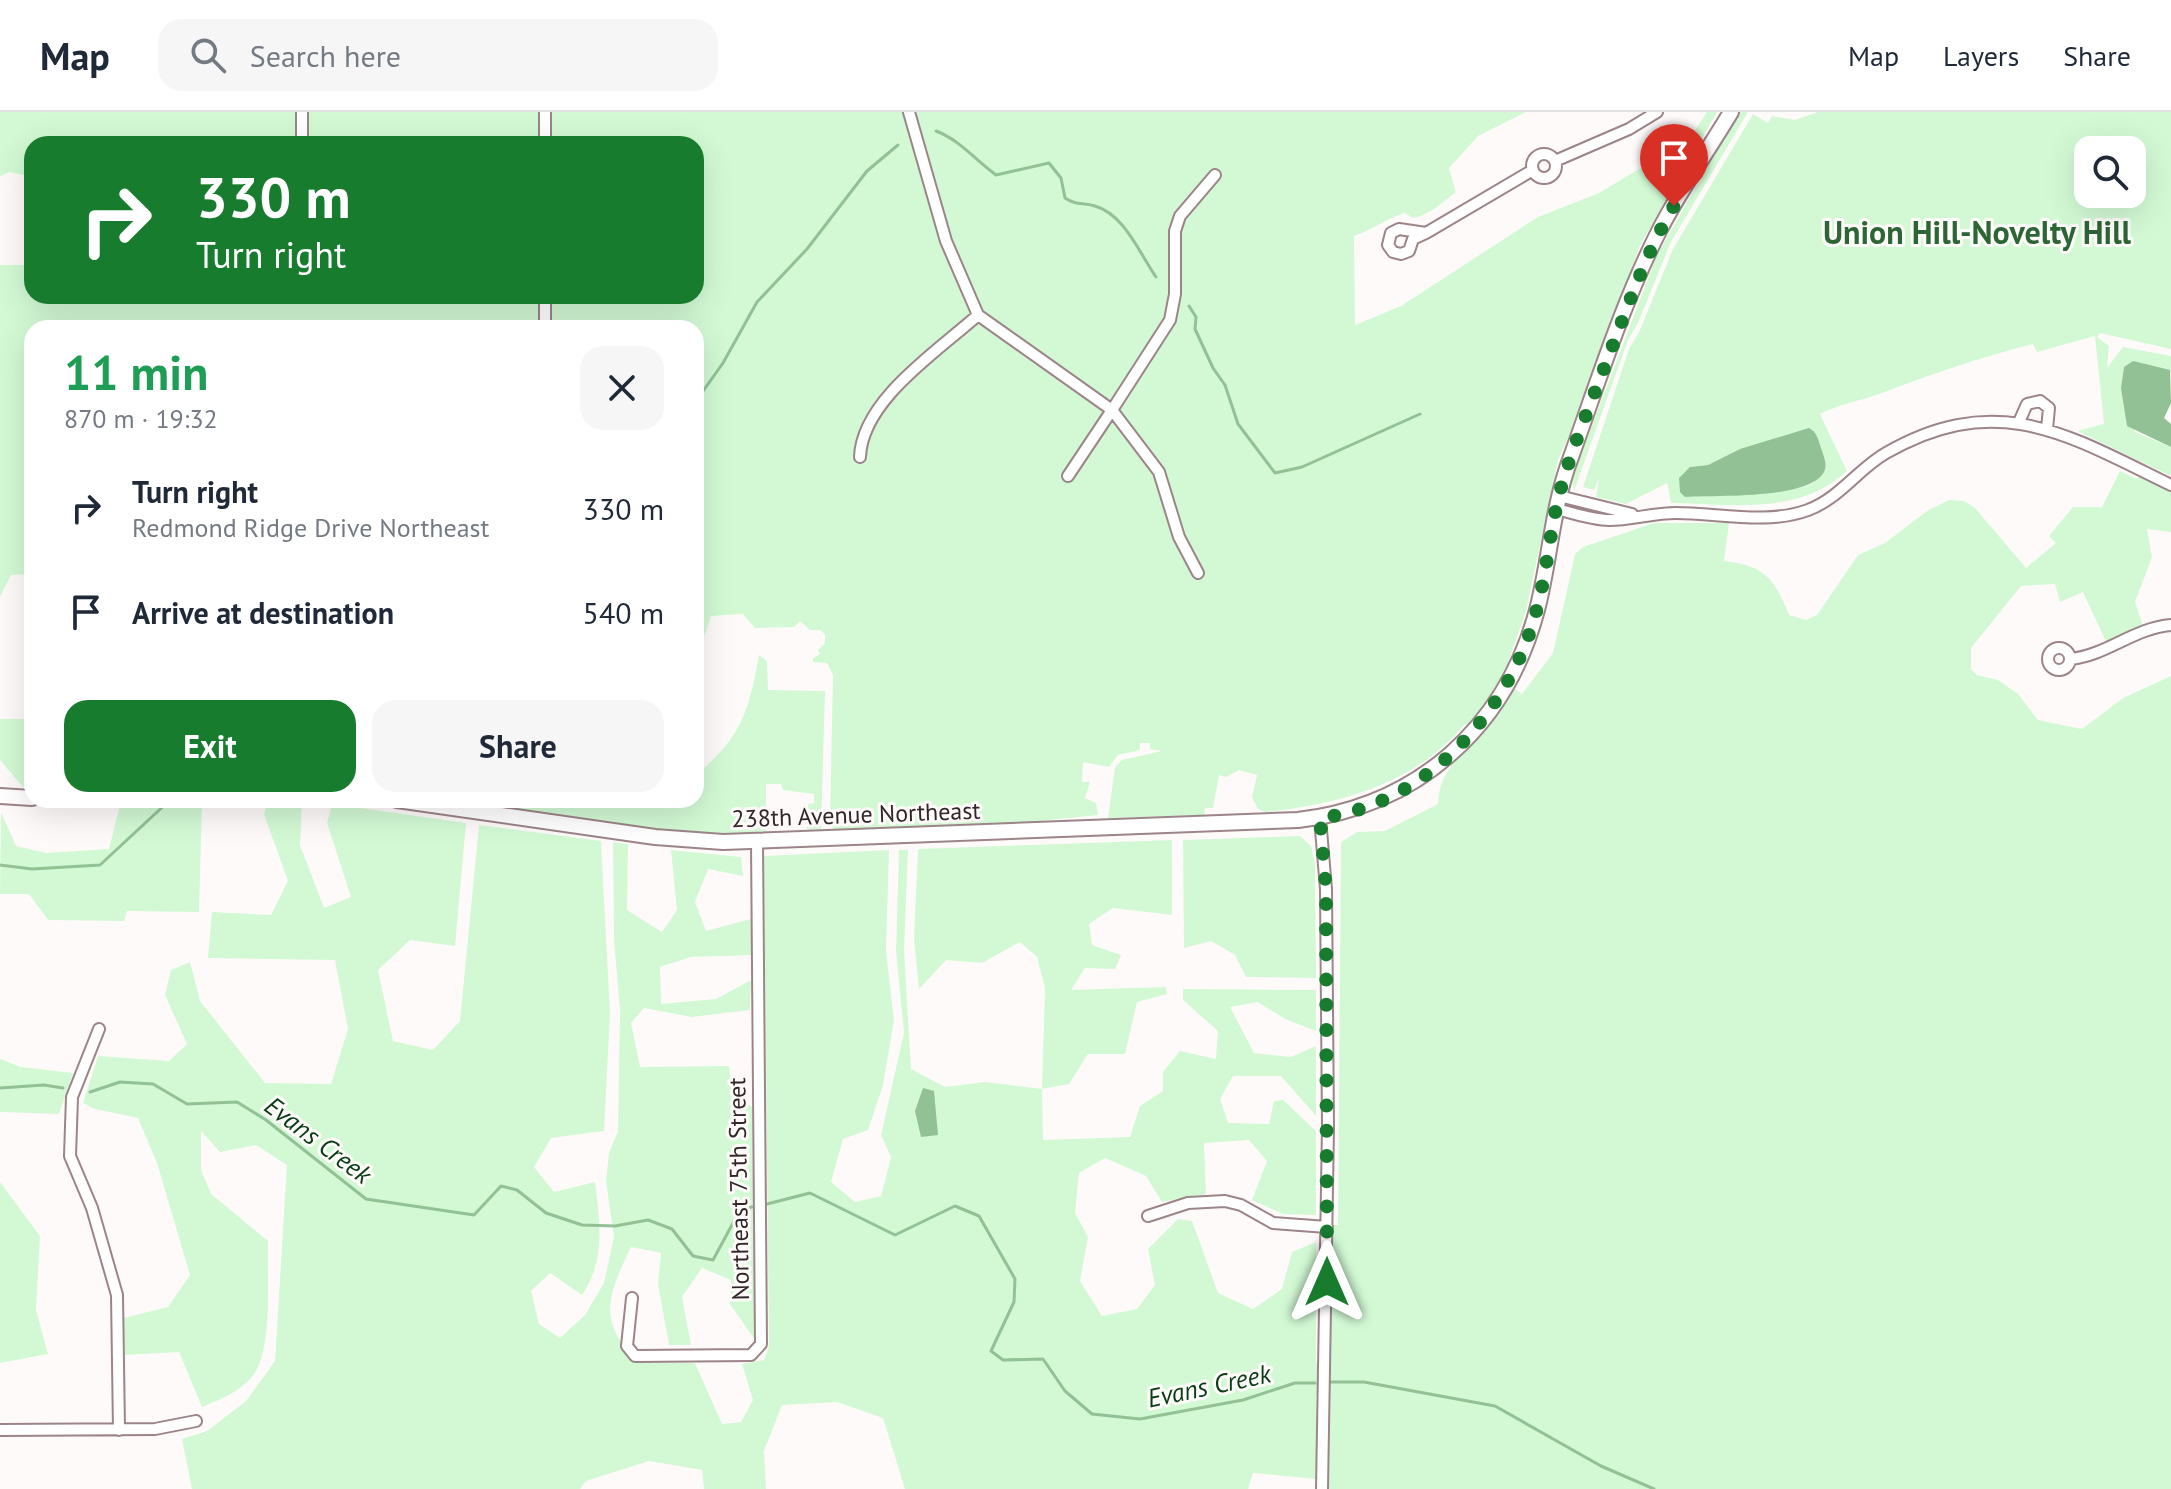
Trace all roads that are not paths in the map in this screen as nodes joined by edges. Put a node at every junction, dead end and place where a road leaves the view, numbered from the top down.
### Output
1 (302, 112) edge
2 (545, 112) edge
3 (909, 112) edge
4 (1657, 112) edge
5 (1731, 112) edge
6 (302, 136) edge
7 (545, 136) edge
8 (1555, 161) junction
9 (1533, 170) junction
10 (1215, 175) dead end
11 (1426, 233) dead end
12 (978, 315) junction
13 (1112, 410) junction
14 (2019, 422) junction
15 (2047, 429) junction
16 (860, 457) dead end
17 (1068, 476) dead end
18 (2171, 485) edge
19 (1557, 502) junction
20 (1198, 573) dead end
21 (2171, 625) edge
22 (2071, 659) dead end
23 (0, 796) edge
24 (24, 798) edge
25 (461, 808) edge
26 (1320, 818) junction
27 (757, 841) junction
28 (99, 1029) dead end
29 (1148, 1216) dead end
30 (1327, 1227) junction
31 (632, 1298) dead end
32 (196, 1421) dead end
33 (0, 1430) edge
34 (119, 1430) junction
35 (1322, 1489) edge

1 - 6 street
2 - 7 street
3 - 12 street
4 - 8 street
5 - 19 street, 238th Avenue Northeast
8 - 9 street
8 - 9 street
9 - 11 street
10 - 13 street
12 - 13 street
12 - 16 street
13 - 17 street
13 - 20 street
14 - 15 street
14 - 15 street
14 - 19 street
15 - 18 street
19 - 26 street, 238th Avenue Northeast
21 - 22 street
23 - 24 street
25 - 27 street, 238th Avenue Northeast
26 - 27 street, 238th Avenue Northeast
26 - 30 street
27 - 31 street, Northeast 75th Street
28 - 34 street
29 - 30 street
30 - 35 street
32 - 34 street
33 - 34 street

